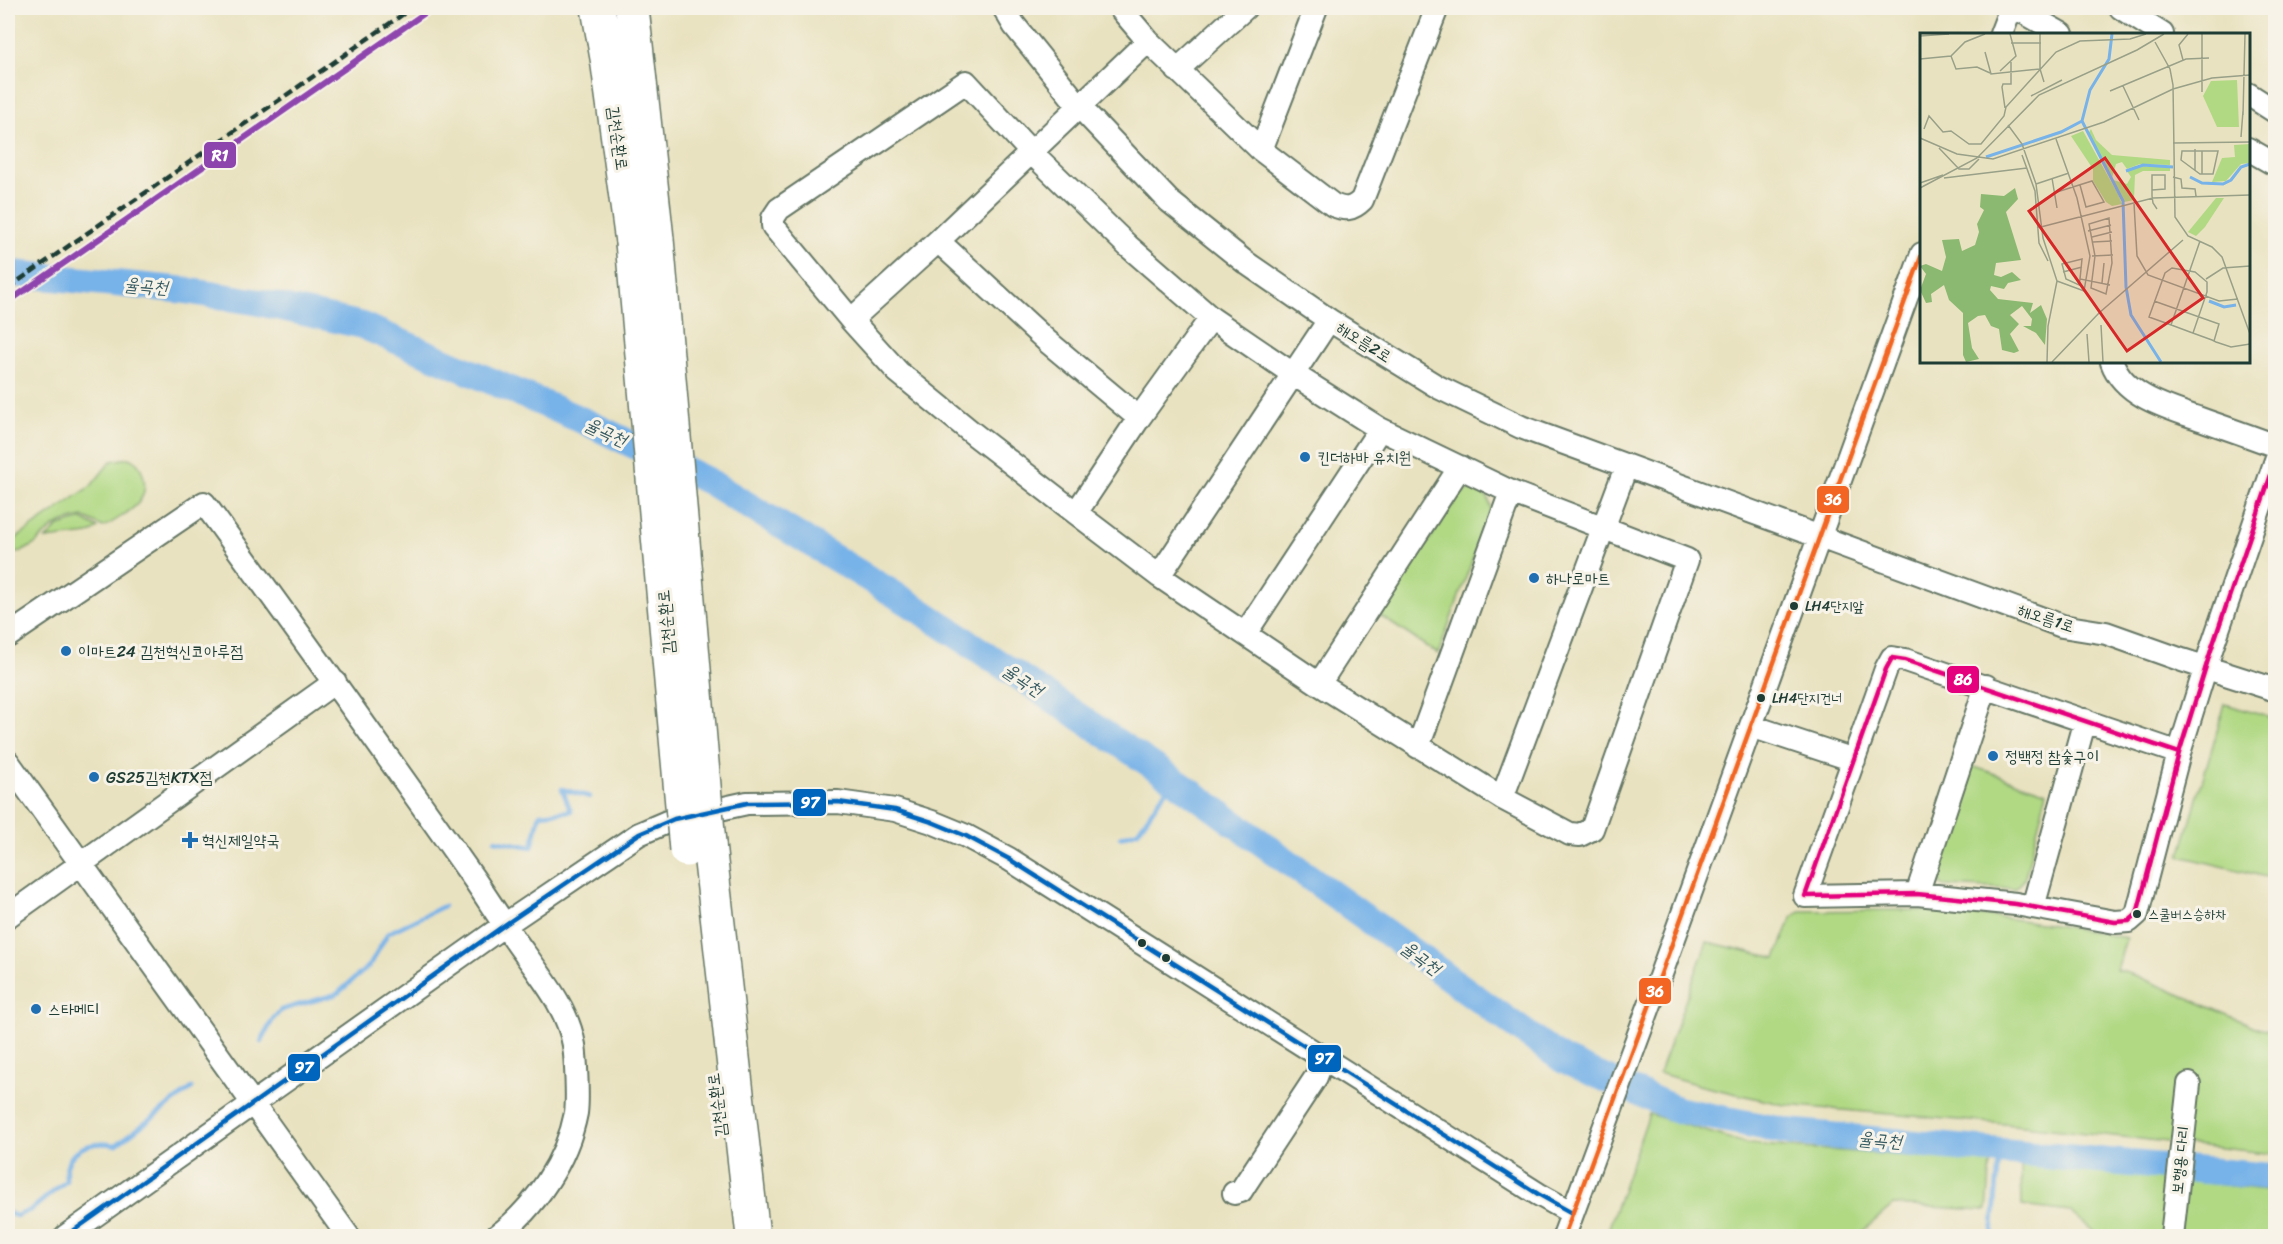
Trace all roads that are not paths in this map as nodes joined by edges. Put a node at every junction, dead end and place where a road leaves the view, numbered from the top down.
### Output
1 (597, 8) edge
2 (632, 8) edge
3 (1004, 8) edge
4 (1120, 8) edge
5 (1245, 8) edge
6 (1314, 8) edge
7 (1437, 8) edge
8 (2011, 8) edge
9 (2016, 8) edge
10 (2121, 8) edge
11 (2001, 33) edge
12 (2060, 33) edge
13 (2160, 33) edge
14 (1148, 41) junction
15 (1178, 70) junction
16 (2250, 95) edge
17 (1079, 106) junction
18 (2276, 112) edge
19 (2250, 149) edge
20 (1261, 150) junction
21 (1030, 151) junction
22 (2276, 165) edge
23 (644, 240) junction
24 (938, 241) junction
25 (1920, 260) edge
26 (1211, 318) junction
27 (851, 320) junction
28 (1329, 320) junction
29 (2112, 363) edge
30 (1293, 374) junction
31 (1139, 418) junction
32 (1380, 429) junction
33 (2276, 446) edge
34 (2276, 460) edge
35 (1460, 467) junction
36 (1626, 467) junction
37 (1511, 492) junction
38 (1076, 513) junction
39 (1603, 527) junction
40 (1820, 536) junction
41 (1159, 576) junction
42 (1245, 634) junction
43 (8, 636) edge
44 (2206, 668) junction
45 (335, 682) junction
46 (1319, 684) junction
47 (1986, 686) junction
48 (2276, 690) edge
49 (2085, 720) junction
50 (1751, 726) junction
51 (1418, 747) junction
52 (2179, 753) junction
53 (1854, 760) junction
54 (8, 762) edge
55 (1502, 798) junction
56 (697, 847) junction
57 (80, 864) junction
58 (1917, 894) junction
59 (2033, 907) junction
60 (8, 916) edge
61 (506, 924) junction
62 (1323, 1059) junction
63 (2189, 1084) dead end
64 (254, 1104) junction
65 (1234, 1193) dead end
66 (1572, 1213) junction
67 (66, 1236) edge
68 (348, 1236) edge
69 (496, 1236) edge
70 (732, 1236) edge
71 (753, 1236) edge
72 (1564, 1236) edge
73 (2172, 1236) edge

1 - 23 highway, 김천순환로
2 - 23 highway, 김천순환로
3 - 17 street, 해오름2로
4 - 14 street
5 - 15 street
6 - 20 street
7 - 20 street
8 - 11 street
9 - 12 street
10 - 13 street
14 - 15 street
14 - 17 street
15 - 20 street
16 - 18 street
17 - 21 street
17 - 28 street, 해오름2로
19 - 22 street
21 - 24 street
21 - 26 street
21 - 27 street
23 - 56 highway, 김천순환로, bridge
24 - 27 street
24 - 31 street
25 - 40 street
26 - 30 street
26 - 31 street
27 - 38 street
28 - 30 street
28 - 36 street, 해오름2로
29 - 33 street
30 - 32 street
30 - 41 street
31 - 38 street
32 - 35 street
32 - 42 street
34 - 44 street
35 - 37 street
35 - 46 street
36 - 39 street
36 - 40 street, 해오름2로
37 - 39 street
37 - 51 street
38 - 41 street
39 - 55 street
39 - 55 street
40 - 44 street, 해오름1로
40 - 50 street
41 - 42 street
42 - 46 street
43 - 45 street
44 - 48 street, 해오름1로
44 - 52 street
45 - 57 street
45 - 61 street
46 - 51 street
47 - 49 street
47 - 53 street
47 - 58 street
49 - 52 street
49 - 59 street
50 - 53 street
50 - 66 street
51 - 55 street
52 - 59 street
53 - 58 street
54 - 57 street
56 - 70 highway, 김천순환로
56 - 71 highway, 김천순환로
57 - 60 street
57 - 64 street
58 - 59 street
61 - 62 street
61 - 64 street
61 - 69 street
62 - 65 street
62 - 66 street
63 - 73 street, 보행용 다리
64 - 67 street
64 - 68 street
66 - 72 street

